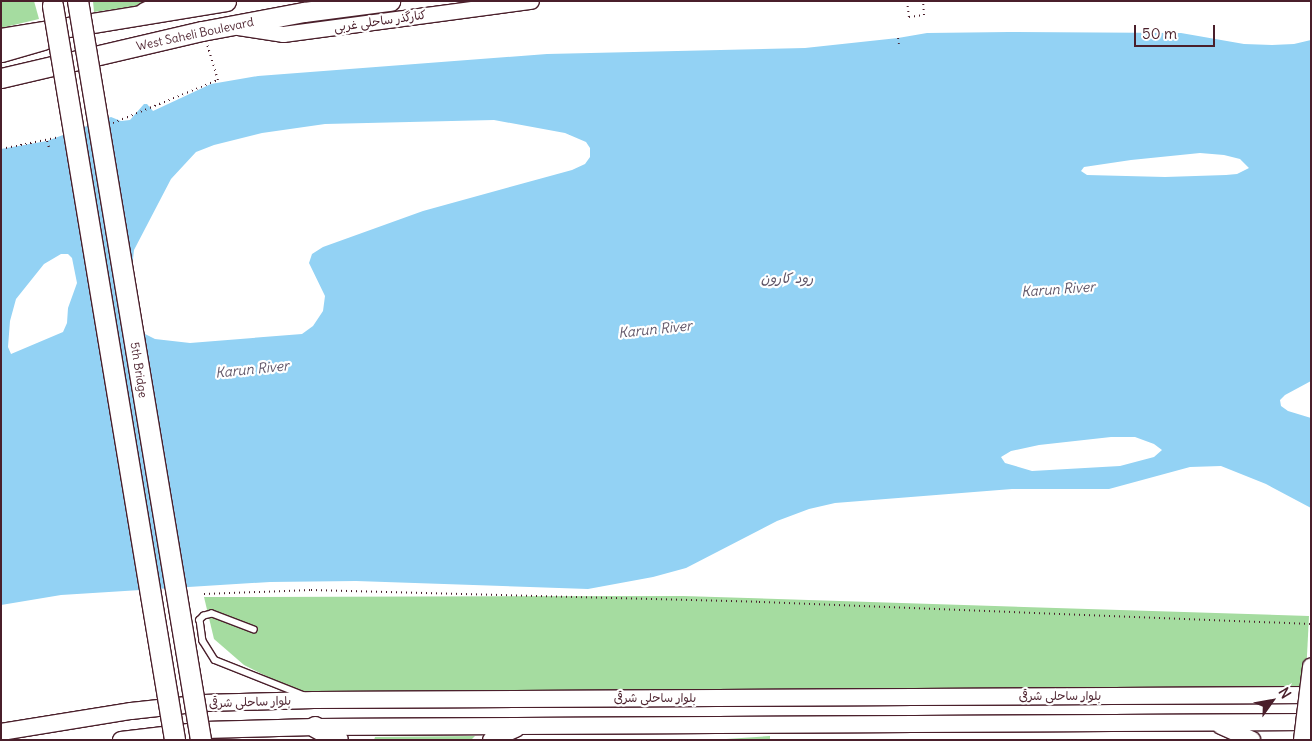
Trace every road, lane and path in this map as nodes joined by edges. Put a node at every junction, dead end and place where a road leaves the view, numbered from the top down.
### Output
1 (78, 1) edge
2 (171, 1) edge
3 (226, 1) edge
4 (390, 1) edge
5 (531, 1) edge
6 (908, 1) edge
7 (923, 1) edge
8 (52, 4) edge
9 (145, 13) junction
10 (108, 19) junction
11 (230, 26) junction
12 (202, 31) junction
13 (1, 38) edge
14 (898, 38) dead end
15 (900, 44) dead end
16 (1, 52) edge
17 (1, 78) edge
18 (218, 80) dead end
19 (46, 141) dead end
20 (49, 148) dead end
21 (204, 594) dead end
22 (1311, 624) edge
23 (254, 630) dead end
24 (1311, 667) edge
25 (1311, 695) edge
26 (1006, 696) junction
27 (314, 700) junction
28 (1209, 722) junction
29 (1311, 722) edge
30 (1004, 723) junction
31 (524, 726) junction
32 (315, 727) junction
33 (1, 732) edge
34 (121, 740) edge
35 (175, 740) edge
36 (201, 740) edge
37 (338, 740) edge
38 (491, 740) edge
39 (1252, 740) edge
40 (1302, 740) edge

1 - 36 highway, 5th Bridge, bridge
2 - 9 highway
3 - 9 main road, West Saheli Boulevard
4 - 11 main road, West Saheli Boulevard
5 - 11 street, کنارگذر ساحلی غربی
6 - 7 path
8 - 35 highway, 5th Bridge, bridge
9 - 10 main road, West Saheli Boulevard
10 - 13 main road, West Saheli Boulevard
10 - 16 main road, West Saheli Boulevard
11 - 12 main road, West Saheli Boulevard
12 - 17 main road, West Saheli Boulevard
12 - 18 path
14 - 15 path
19 - 20 path
21 - 22 path
23 - 27 lane
24 - 40 main road, bridge
25 - 26 main road, بلوار ساحلی شرقی
26 - 27 main road, بلوار ساحلی شرقی
26 - 30 main road
27 - 33 main road, بلوار ساحلی شرقی
28 - 29 main road
28 - 30 main road
28 - 39 main road
30 - 31 main road
31 - 32 main road
31 - 38 main road
32 - 34 main road
32 - 37 highway

